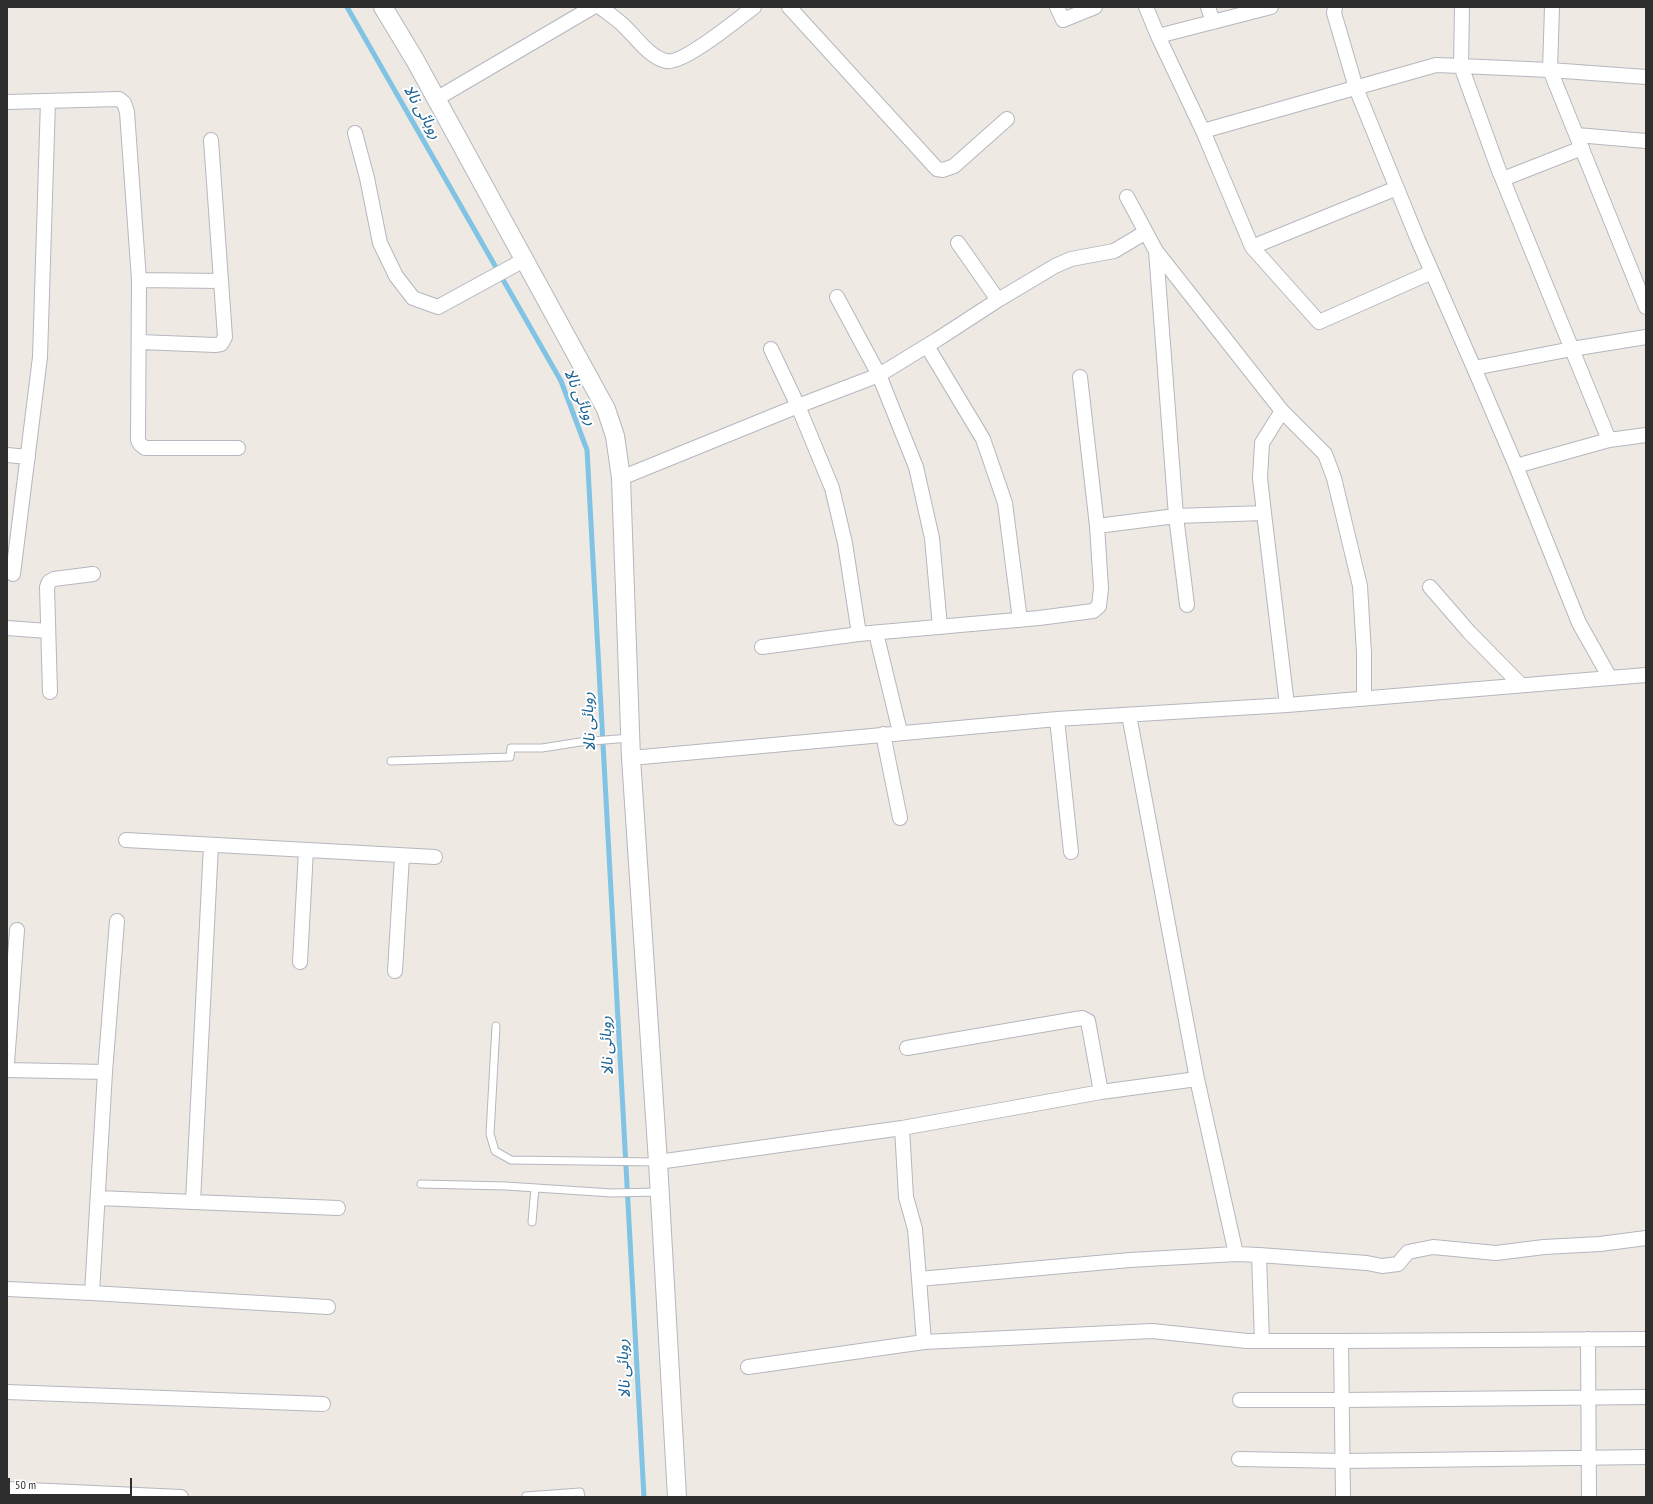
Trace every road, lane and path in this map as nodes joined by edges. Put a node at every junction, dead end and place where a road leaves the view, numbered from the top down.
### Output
1 (383, 7) edge
2 (593, 7) edge
3 (600, 7) edge
4 (754, 7) edge
5 (789, 7) edge
6 (1057, 7) edge
7 (1095, 7) edge
8 (1146, 7) edge
9 (1208, 7) edge
10 (1270, 7) edge
11 (1335, 7) edge
12 (1462, 7) edge
13 (1552, 7) edge
14 (1213, 22) junction
15 (1158, 36) junction
16 (1461, 66) junction
17 (1550, 70) junction
18 (1646, 77) edge
19 (1356, 88) junction
20 (436, 99) junction
21 (48, 101) junction
22 (7, 102) edge
23 (1007, 119) dead end
24 (1203, 131) junction
25 (355, 133) dead end
26 (211, 140) dead end
27 (1646, 141) edge
28 (1579, 142) junction
29 (1503, 179) junction
30 (1397, 188) junction
31 (1127, 197) dead end
32 (1146, 232) junction
33 (958, 243) dead end
34 (1252, 246) junction
35 (1156, 251) junction
36 (520, 262) junction
37 (1432, 272) junction
38 (139, 280) junction
39 (221, 281) junction
40 (836, 297) dead end
41 (998, 300) junction
42 (1646, 307) edge
43 (1646, 337) edge
44 (140, 342) junction
45 (927, 346) junction
46 (771, 349) dead end
47 (1572, 349) junction
48 (1474, 368) junction
49 (879, 375) junction
50 (1080, 377) dead end
51 (798, 406) junction
52 (1282, 411) junction
53 (1646, 435) edge
54 (1610, 440) junction
55 (238, 448) dead end
56 (7, 455) edge
57 (28, 457) junction
58 (1516, 466) junction
59 (621, 478) junction
60 (1264, 513) junction
61 (1176, 516) junction
62 (1097, 526) junction
63 (13, 574) dead end
64 (93, 574) dead end
65 (1430, 586) dead end
66 (1186, 605) dead end
67 (1020, 620) junction
68 (940, 627) junction
69 (7, 628) edge
70 (48, 632) junction
71 (876, 633) junction
72 (859, 634) junction
73 (762, 647) dead end
74 (1646, 675) edge
75 (1610, 678) junction
76 (1521, 686) junction
77 (50, 692) dead end
78 (1364, 697) junction
79 (1287, 705) junction
80 (1130, 715) junction
81 (1057, 719) junction
82 (900, 732) junction
83 (883, 734) junction
84 (624, 738) junction
85 (631, 758) junction
86 (391, 761) dead end
87 (900, 818) dead end
88 (126, 840) dead end
89 (211, 844) junction
90 (306, 850) junction
91 (1071, 852) dead end
92 (402, 856) junction
93 (435, 857) dead end
94 (117, 921) dead end
95 (17, 930) dead end
96 (300, 962) dead end
97 (395, 971) dead end
98 (496, 1026) dead end
99 (907, 1048) dead end
100 (7, 1063) edge
101 (7, 1070) edge
102 (105, 1072) junction
103 (1197, 1078) junction
104 (1101, 1092) junction
105 (902, 1128) junction
106 (658, 1162) junction
107 (421, 1184) dead end
108 (535, 1188) junction
109 (652, 1193) junction
110 (98, 1198) junction
111 (193, 1202) junction
112 (338, 1208) dead end
113 (532, 1222) dead end
114 (1646, 1238) edge
115 (1236, 1254) junction
116 (1259, 1255) junction
117 (919, 1279) junction
118 (7, 1289) edge
119 (92, 1293) junction
120 (328, 1307) dead end
121 (1588, 1339) junction
122 (1646, 1339) edge
123 (1262, 1341) junction
124 (1342, 1341) junction
125 (924, 1342) junction
126 (748, 1367) dead end
127 (7, 1392) edge
128 (1646, 1397) edge
129 (1589, 1398) junction
130 (1240, 1400) dead end
131 (1342, 1400) junction
132 (323, 1404) dead end
133 (1646, 1457) edge
134 (1589, 1458) junction
135 (1239, 1459) dead end
136 (1343, 1461) junction
137 (7, 1489) edge
138 (181, 1497) edge
139 (526, 1497) edge
140 (581, 1497) edge
141 (677, 1497) edge
142 (1343, 1497) edge
143 (1589, 1497) edge

1 - 20 street
2 - 20 street
3 - 4 street
5 - 23 street
6 - 7 street
8 - 15 street
9 - 14 street
10 - 14 street
11 - 19 street
12 - 16 street
13 - 17 street
14 - 15 street
15 - 24 street
16 - 17 street
16 - 19 street
16 - 29 street
17 - 18 street
17 - 28 street
19 - 24 street
19 - 30 street
20 - 36 street
21 - 22 street
21 - 38 street
21 - 57 street
24 - 34 street
25 - 36 street
26 - 39 street
27 - 28 street
28 - 29 street
28 - 42 street
29 - 47 street
30 - 34 street
30 - 37 street
31 - 32 street
32 - 35 street
32 - 41 street
33 - 41 street
34 - 37 street
35 - 52 street
35 - 61 street
36 - 59 street
37 - 48 street
38 - 39 street
38 - 44 street
39 - 44 street
40 - 49 street
41 - 45 street
43 - 47 street
44 - 55 street
45 - 49 street
45 - 67 street
46 - 51 street
47 - 48 street
47 - 54 street
48 - 58 street
49 - 51 street
49 - 68 street
50 - 62 street
51 - 59 street
51 - 72 street
52 - 60 street
52 - 78 street
53 - 54 street
54 - 58 street
56 - 57 street
57 - 63 street
58 - 75 street
59 - 84 street
60 - 61 street
60 - 79 street
61 - 62 street
61 - 66 street
62 - 67 street
64 - 70 street
65 - 76 street
67 - 68 street
68 - 71 street
69 - 70 street
70 - 77 street
71 - 72 street
71 - 82 street
72 - 73 street
74 - 75 street
75 - 76 street
76 - 78 street
78 - 79 street
79 - 80 street
80 - 81 street
80 - 103 street
81 - 82 street
81 - 91 street
82 - 83 street
83 - 85 street
83 - 87 street
84 - 85 street
84 - 86 lane
85 - 106 street
88 - 89 street
89 - 90 street
89 - 111 street
90 - 92 street
90 - 96 street
92 - 93 street
92 - 97 street
94 - 102 street
95 - 100 street
98 - 106 lane
99 - 104 street
101 - 102 street
102 - 110 street
103 - 104 street
103 - 115 street
104 - 105 street
105 - 106 street
105 - 117 street
106 - 109 street
107 - 108 lane
108 - 109 lane
108 - 113 lane
109 - 141 street
110 - 111 street
110 - 119 street
111 - 112 street
114 - 116 street
115 - 116 street
115 - 117 street
116 - 123 street
117 - 125 street
118 - 119 street
119 - 120 street
121 - 122 street
121 - 124 street
121 - 129 street
123 - 124 street
123 - 125 street
124 - 131 street
125 - 126 street
127 - 132 street
128 - 129 street
129 - 131 street
129 - 134 street
130 - 131 street
131 - 136 street
133 - 134 street
134 - 136 street
134 - 143 street
135 - 136 street
136 - 142 street
137 - 138 street
139 - 140 lane

